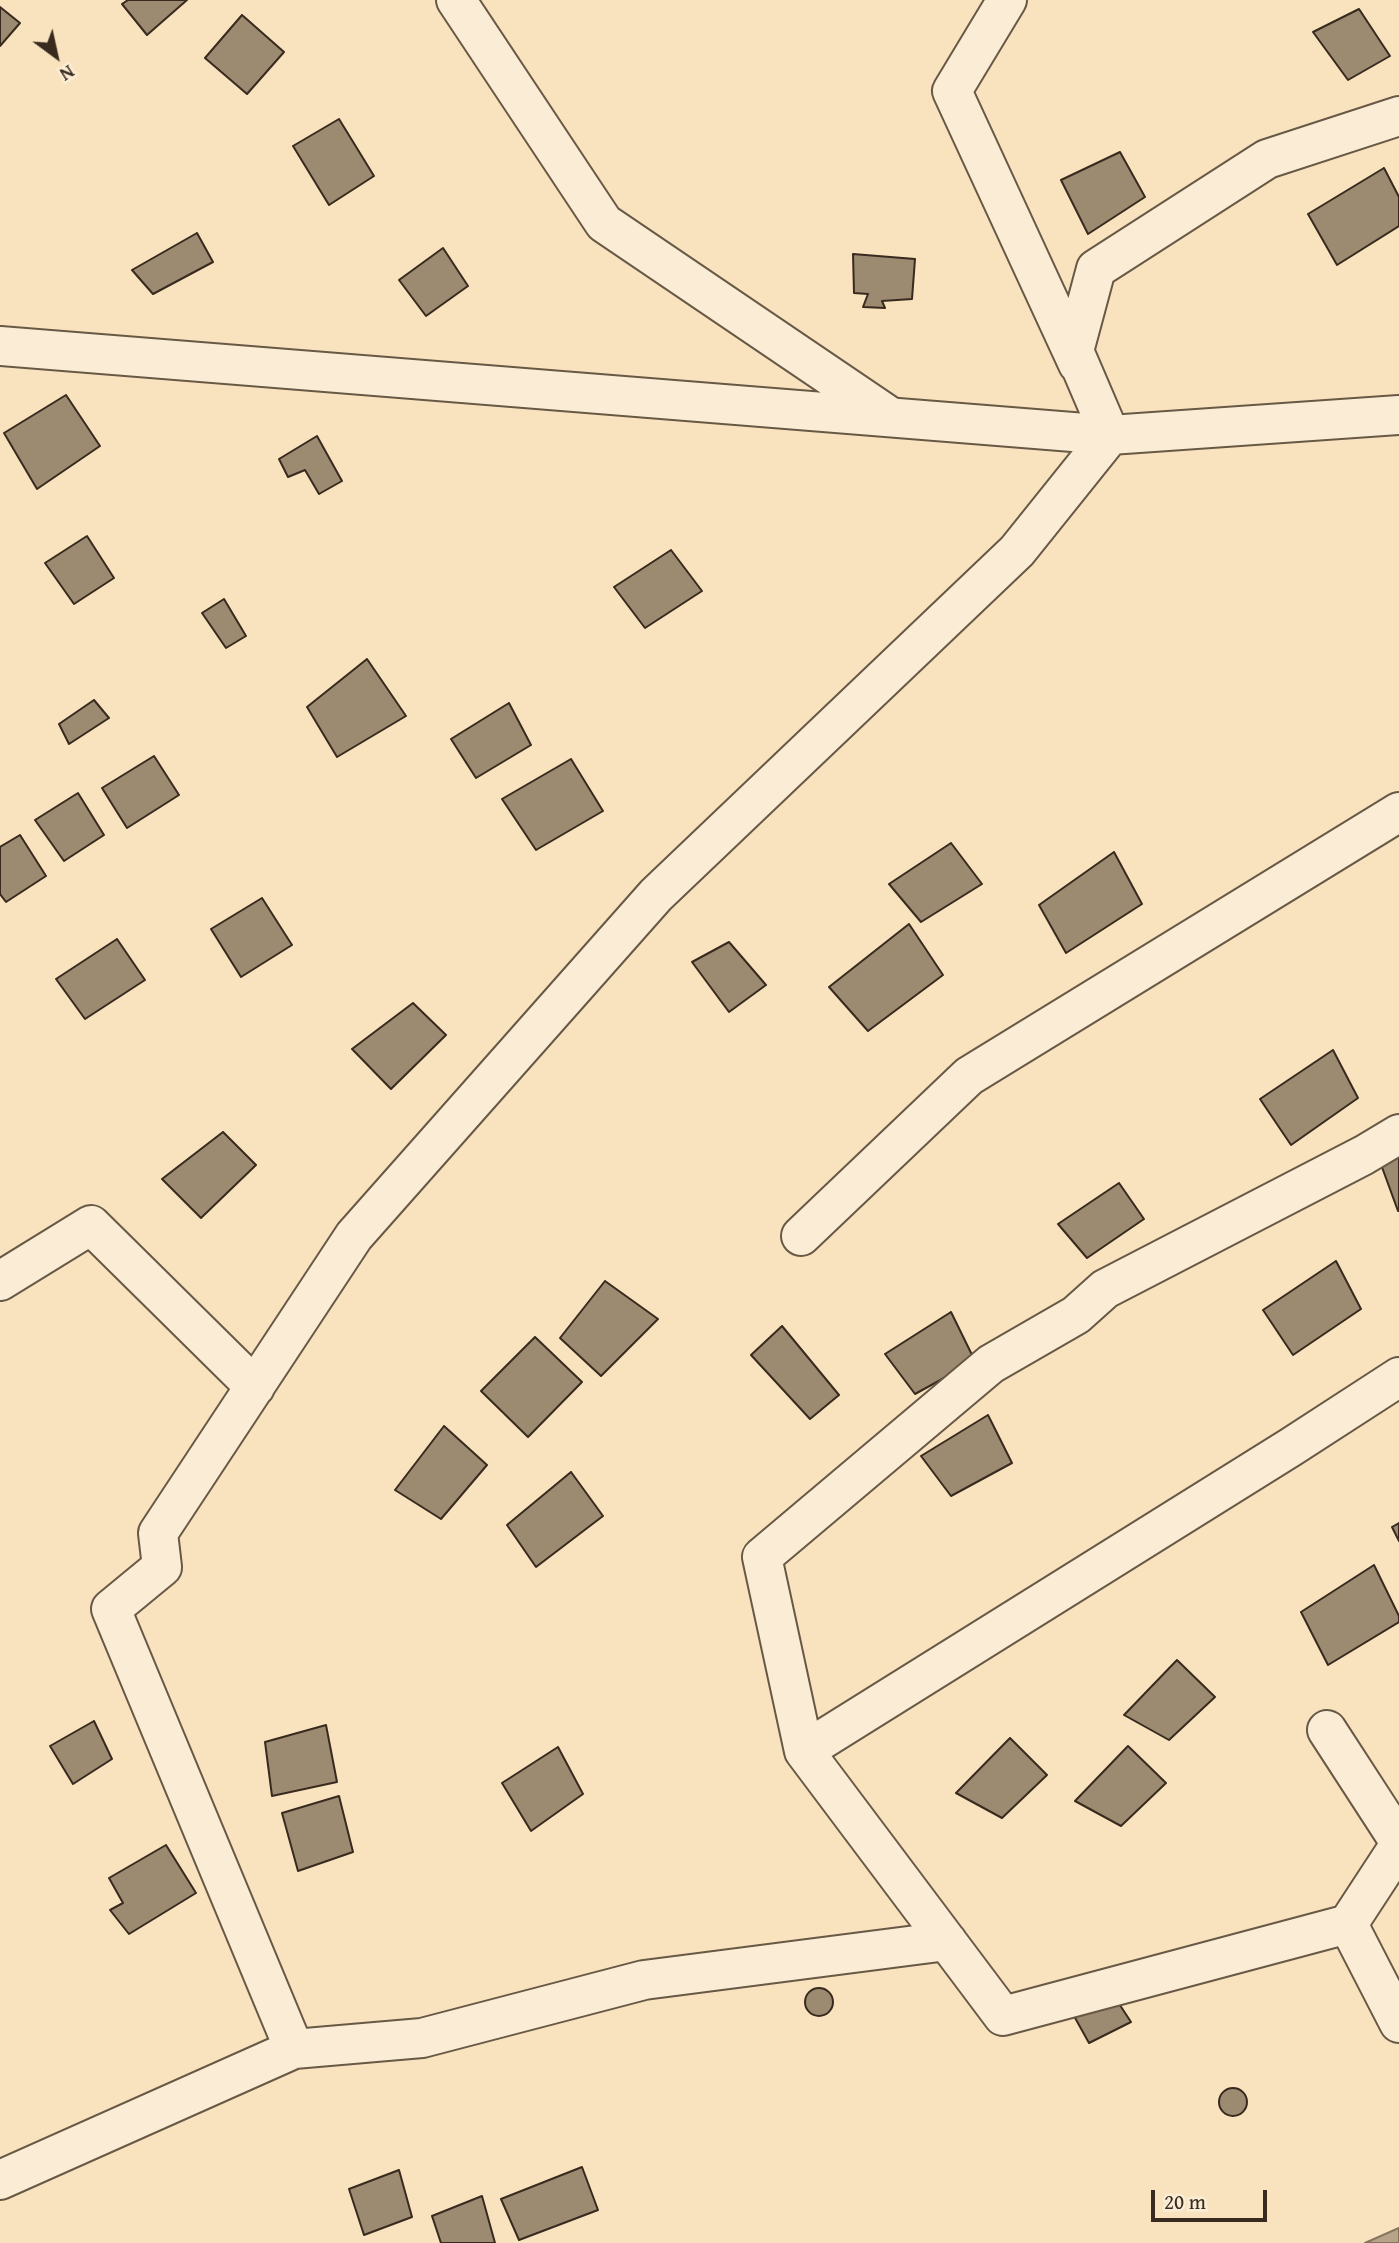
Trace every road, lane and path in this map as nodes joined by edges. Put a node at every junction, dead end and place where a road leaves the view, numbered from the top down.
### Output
1 (457, 0) edge
2 (1007, 0) edge
3 (1399, 116) edge
4 (0, 345) edge
5 (1399, 415) edge
6 (891, 417) junction
7 (1110, 435) junction
8 (1399, 812) edge
9 (1399, 1135) edge
10 (801, 1236) dead end
11 (0, 1281) edge
12 (1399, 1377) edge
13 (255, 1387) junction
14 (1327, 1730) dead end
15 (804, 1751) junction
16 (1399, 1844) edge
17 (1348, 1924) junction
18 (947, 1941) junction
19 (1399, 2023) edge
20 (294, 2049) junction
21 (0, 2179) edge

1 - 6 street
2 - 7 street
3 - 7 street
4 - 6 street
5 - 7 street
6 - 7 street
7 - 13 street
8 - 10 street
9 - 15 street
11 - 13 street
12 - 15 street
13 - 20 street
14 - 16 street
15 - 18 street
16 - 17 street
17 - 18 street
17 - 19 street
18 - 20 street
20 - 21 street

